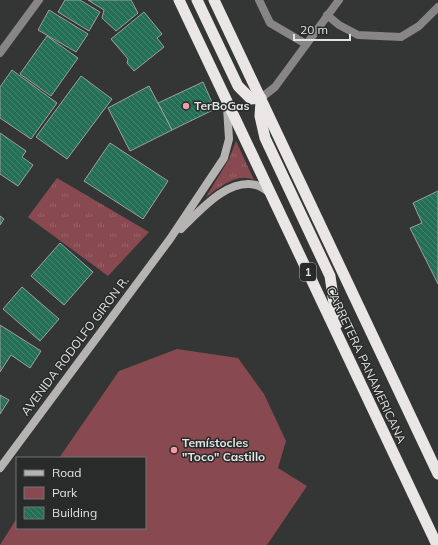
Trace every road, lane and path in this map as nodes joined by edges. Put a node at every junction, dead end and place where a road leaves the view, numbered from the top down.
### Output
1 (39, 0) edge
2 (179, 0) edge
3 (197, 0) edge
4 (214, 0) edge
5 (259, 0) edge
6 (339, 0) edge
7 (438, 7) edge
8 (328, 15) junction
9 (306, 44) junction
10 (0, 53) edge
11 (225, 96) junction
12 (261, 98) junction
13 (270, 193) junction
14 (170, 239) junction
15 (339, 337) junction
16 (0, 468) edge
17 (438, 474) edge
18 (437, 545) edge

1 - 10 street
2 - 11 highway, CARRETERA PANAMERICANA / 1
3 - 12 highway
4 - 12 highway, CARRETERA PANAMERICANA
5 - 9 street
6 - 8 street
7 - 8 street
8 - 9 street
9 - 12 street
11 - 13 highway, CARRETERA PANAMERICANA / 1
11 - 14 main road, AVENIDA RODOLFO GIRON R.
12 - 15 highway
12 - 17 highway, CARRETERA PANAMERICANA
13 - 14 main road, AVENIDA RODOLFO GIRON R.
13 - 15 highway, CARRETERA PANAMERICANA / 1
14 - 16 main road, AVENIDA RODOLFO GIRON R.
15 - 18 highway, CARRETERA PANAMERICANA / 1

